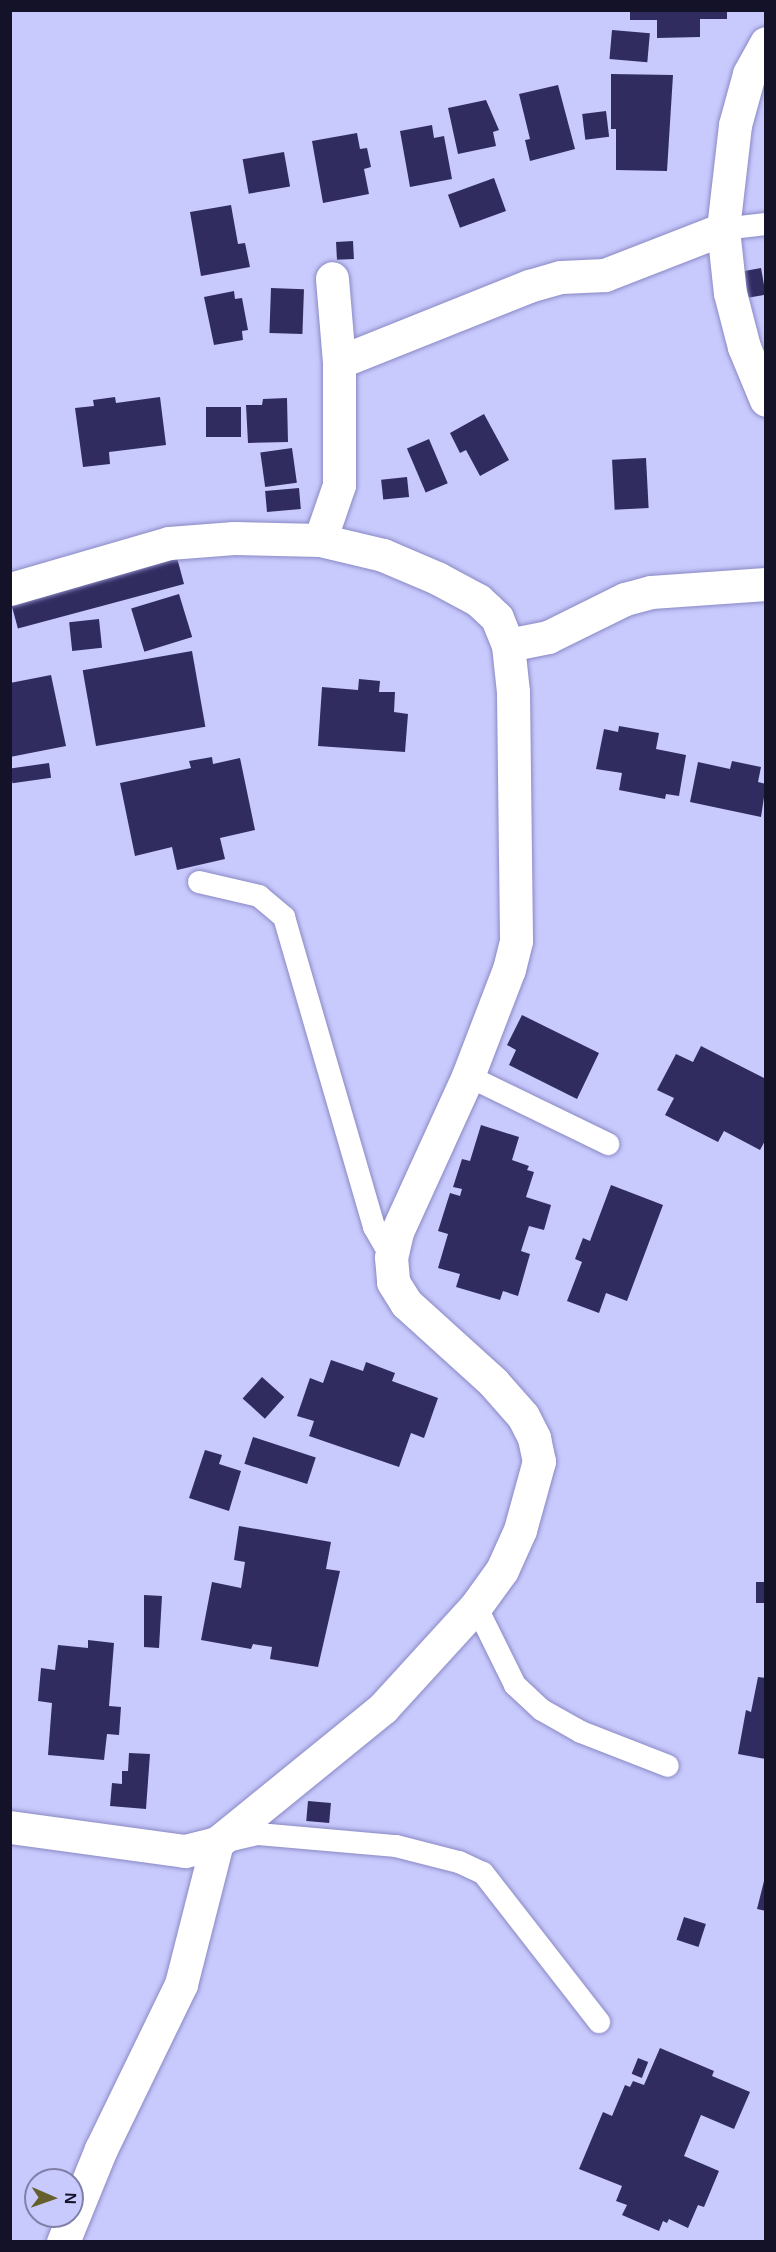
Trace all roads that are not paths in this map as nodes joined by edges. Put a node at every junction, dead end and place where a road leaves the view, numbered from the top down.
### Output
1 (765, 43) edge
2 (765, 224) edge
3 (723, 229) junction
4 (332, 278) dead end
5 (339, 362) junction
6 (765, 400) edge
7 (320, 540) junction
8 (765, 584) edge
9 (10, 589) edge
10 (508, 645) junction
11 (200, 882) dead end
12 (468, 1076) junction
13 (608, 1144) dead end
14 (391, 1257) junction
15 (476, 1606) junction
16 (668, 1766) dead end
17 (10, 1827) edge
18 (217, 1844) junction
19 (599, 2022) dead end
20 (63, 2241) edge

1 - 3 street
2 - 3 lane
3 - 5 street
3 - 6 street
4 - 5 street
5 - 7 street
7 - 9 street
7 - 10 street
8 - 10 street
10 - 12 street
11 - 14 lane
12 - 13 lane
12 - 14 street
14 - 15 street
15 - 16 lane
15 - 18 street
17 - 18 street
18 - 19 lane
18 - 20 street

